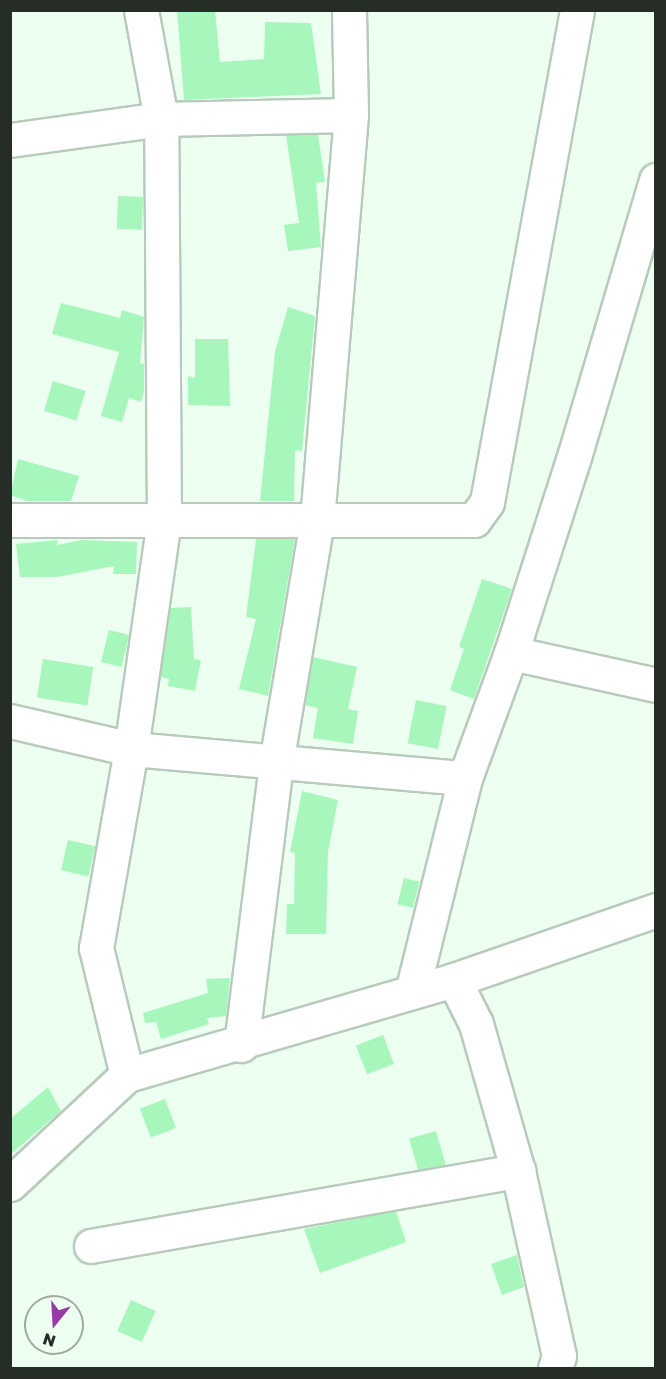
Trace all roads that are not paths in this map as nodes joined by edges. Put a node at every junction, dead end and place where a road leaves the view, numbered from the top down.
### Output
1 (141, 10) edge
2 (349, 10) edge
3 (578, 10) edge
4 (351, 115) junction
5 (161, 119) junction
6 (10, 140) edge
7 (656, 180) edge
8 (10, 520) edge
9 (317, 520) junction
10 (164, 521) junction
11 (510, 653) junction
12 (656, 685) edge
13 (10, 721) edge
14 (130, 749) junction
15 (276, 763) junction
16 (465, 778) junction
17 (656, 910) edge
18 (454, 980) junction
19 (412, 992) junction
20 (241, 1044) junction
21 (127, 1076) junction
22 (518, 1171) junction
23 (10, 1184) edge
24 (91, 1246) dead end
25 (555, 1368) edge

1 - 5 street
2 - 4 street
3 - 9 street
4 - 5 street
4 - 9 street
5 - 6 street
5 - 10 street
7 - 11 street
8 - 10 street
9 - 10 street
9 - 15 street
10 - 14 street
11 - 12 street
11 - 16 street
13 - 14 street
14 - 15 street
14 - 21 street
15 - 16 street
15 - 20 street
16 - 19 street
17 - 18 street
18 - 19 street
18 - 22 street
19 - 20 street
20 - 21 street
21 - 23 street
22 - 24 street
22 - 25 street

